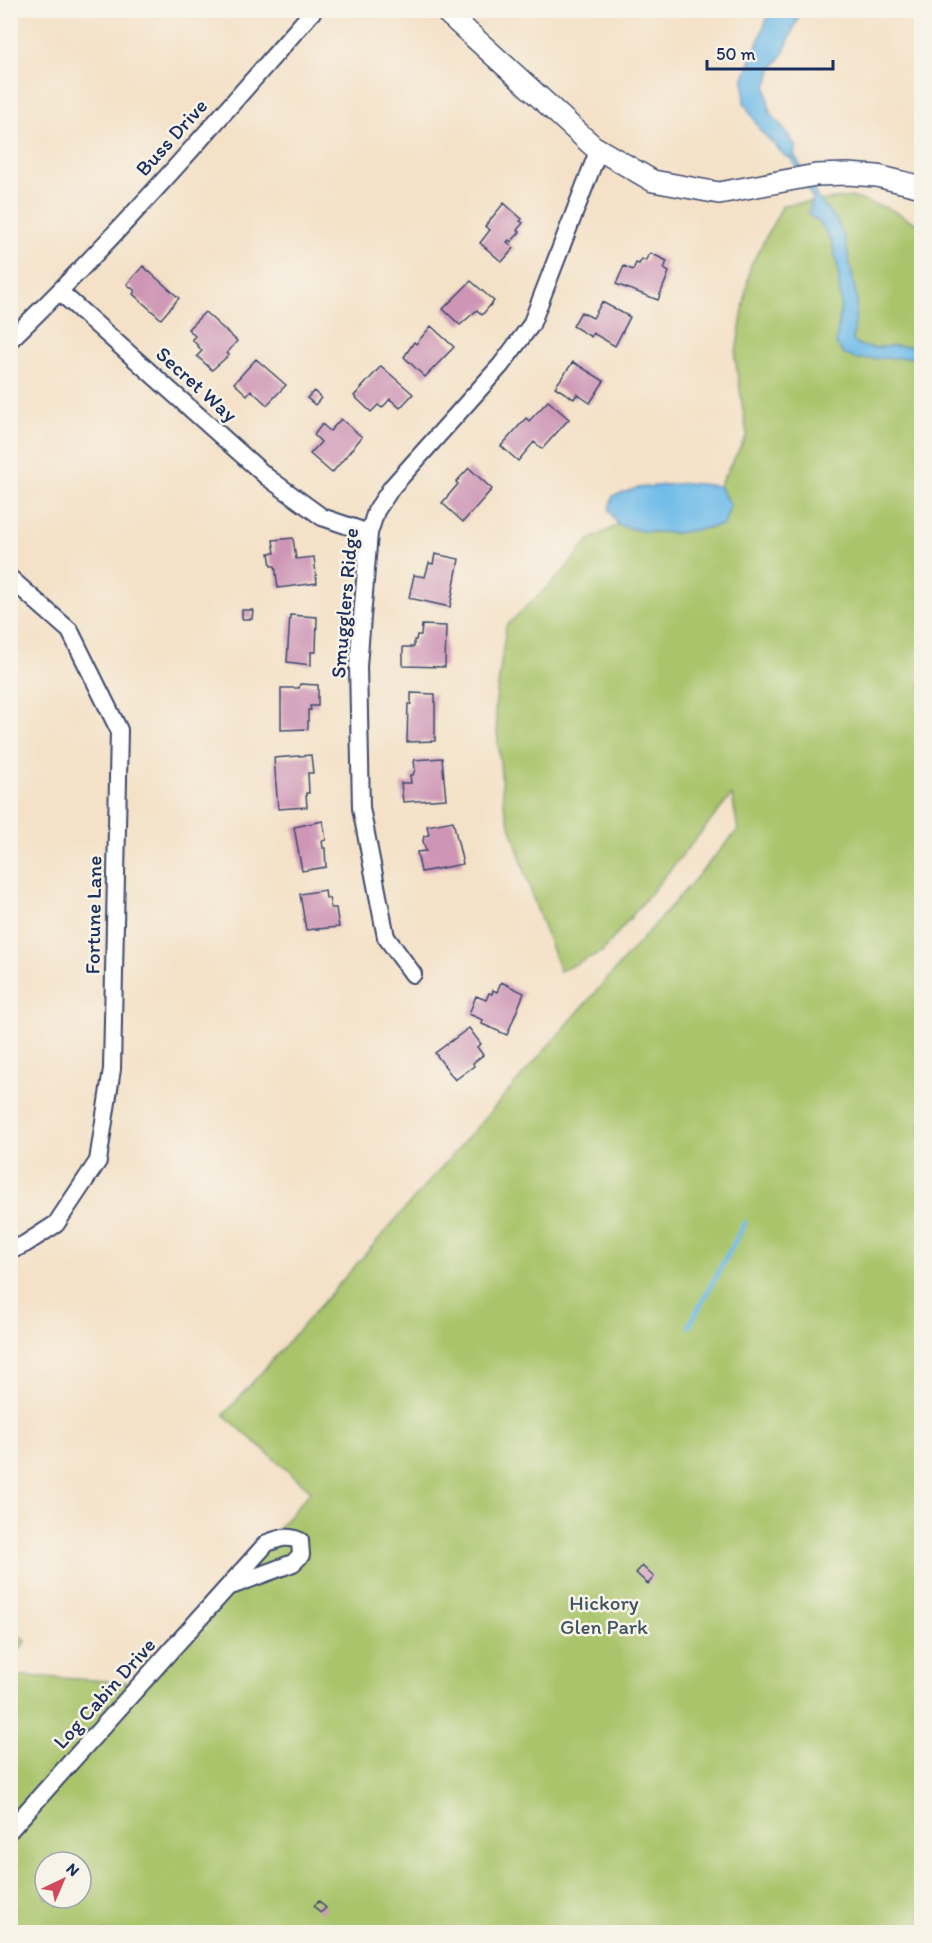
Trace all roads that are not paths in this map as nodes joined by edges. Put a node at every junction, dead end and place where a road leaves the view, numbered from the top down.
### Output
1 (314, 10) edge
2 (444, 10) edge
3 (599, 149) junction
4 (921, 187) edge
5 (60, 292) junction
6 (10, 340) edge
7 (369, 533) junction
8 (10, 578) edge
9 (413, 974) dead end
10 (10, 1251) edge
11 (231, 1586) dead end
12 (10, 1830) edge

1 - 5 street, Buss Drive
2 - 3 street
3 - 4 street
3 - 7 street, Smugglers Ridge
5 - 6 street
5 - 7 street, Secret Way
7 - 9 street, Smugglers Ridge
8 - 10 street, Fortune Lane
11 - 12 street, Log Cabin Drive

